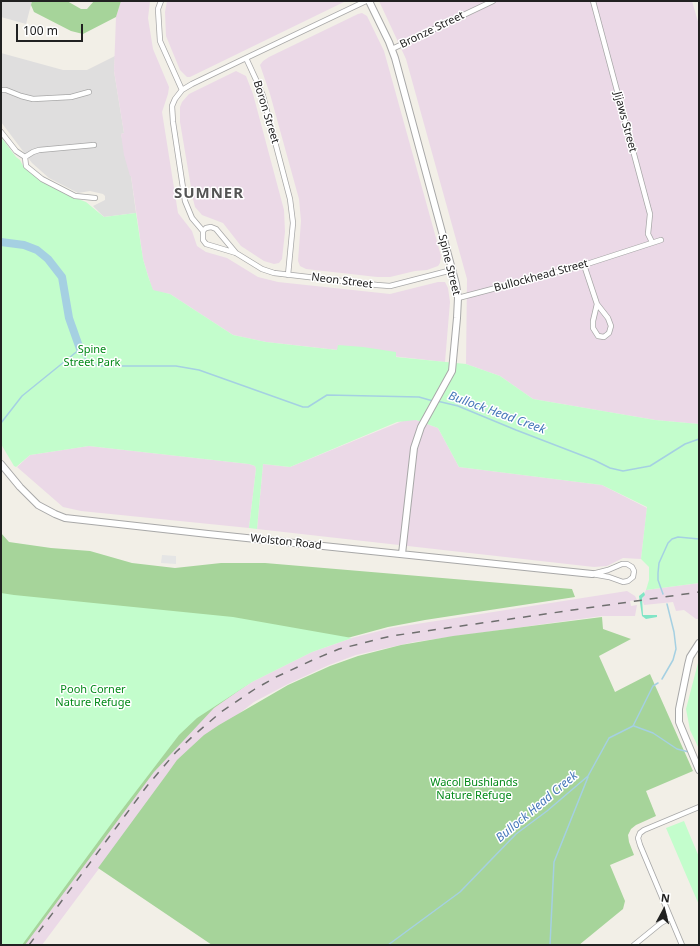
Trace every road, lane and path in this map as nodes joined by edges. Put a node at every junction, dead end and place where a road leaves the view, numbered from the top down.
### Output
1 (161, 1) edge
2 (368, 1) edge
3 (493, 1) edge
4 (593, 1) edge
5 (392, 50) junction
6 (246, 58) junction
7 (1, 90) edge
8 (182, 90) junction
9 (89, 92) dead end
10 (1, 132) edge
11 (94, 145) dead end
12 (24, 157) junction
13 (95, 198) dead end
14 (203, 231) junction
15 (660, 240) dead end
16 (652, 242) junction
17 (236, 253) junction
18 (584, 265) junction
19 (452, 270) junction
20 (288, 275) junction
21 (458, 298) junction
22 (597, 304) junction
23 (1, 464) edge
24 (402, 554) junction
25 (592, 574) junction
26 (699, 643) edge
27 (699, 770) edge
28 (699, 807) edge
29 (670, 918) junction
30 (634, 945) edge
31 (682, 945) edge

1 - 8 street
2 - 5 street, Spine Street
2 - 6 street
3 - 5 street, Bronze Street
4 - 16 street, Jijaws Street
5 - 19 street, Spine Street
6 - 8 street
6 - 20 street, Boron Street
7 - 9 street
8 - 14 street, Neon Street
10 - 12 street
11 - 12 street
12 - 13 street
14 - 17 street, Neon Street
14 - 17 street, Neon Street
15 - 16 street
16 - 18 street, Bullockhead Street
17 - 20 street, Neon Street
18 - 21 street, Bullockhead Street
18 - 22 street
19 - 20 street, Neon Street
19 - 21 street, Spine Street
21 - 24 street, Spine Street
22 - 22 street
23 - 24 street, Wolston Road
24 - 25 street, Wolston Road
25 - 25 street, Wolston Road
26 - 27 street
28 - 29 street
29 - 30 street
29 - 31 street

